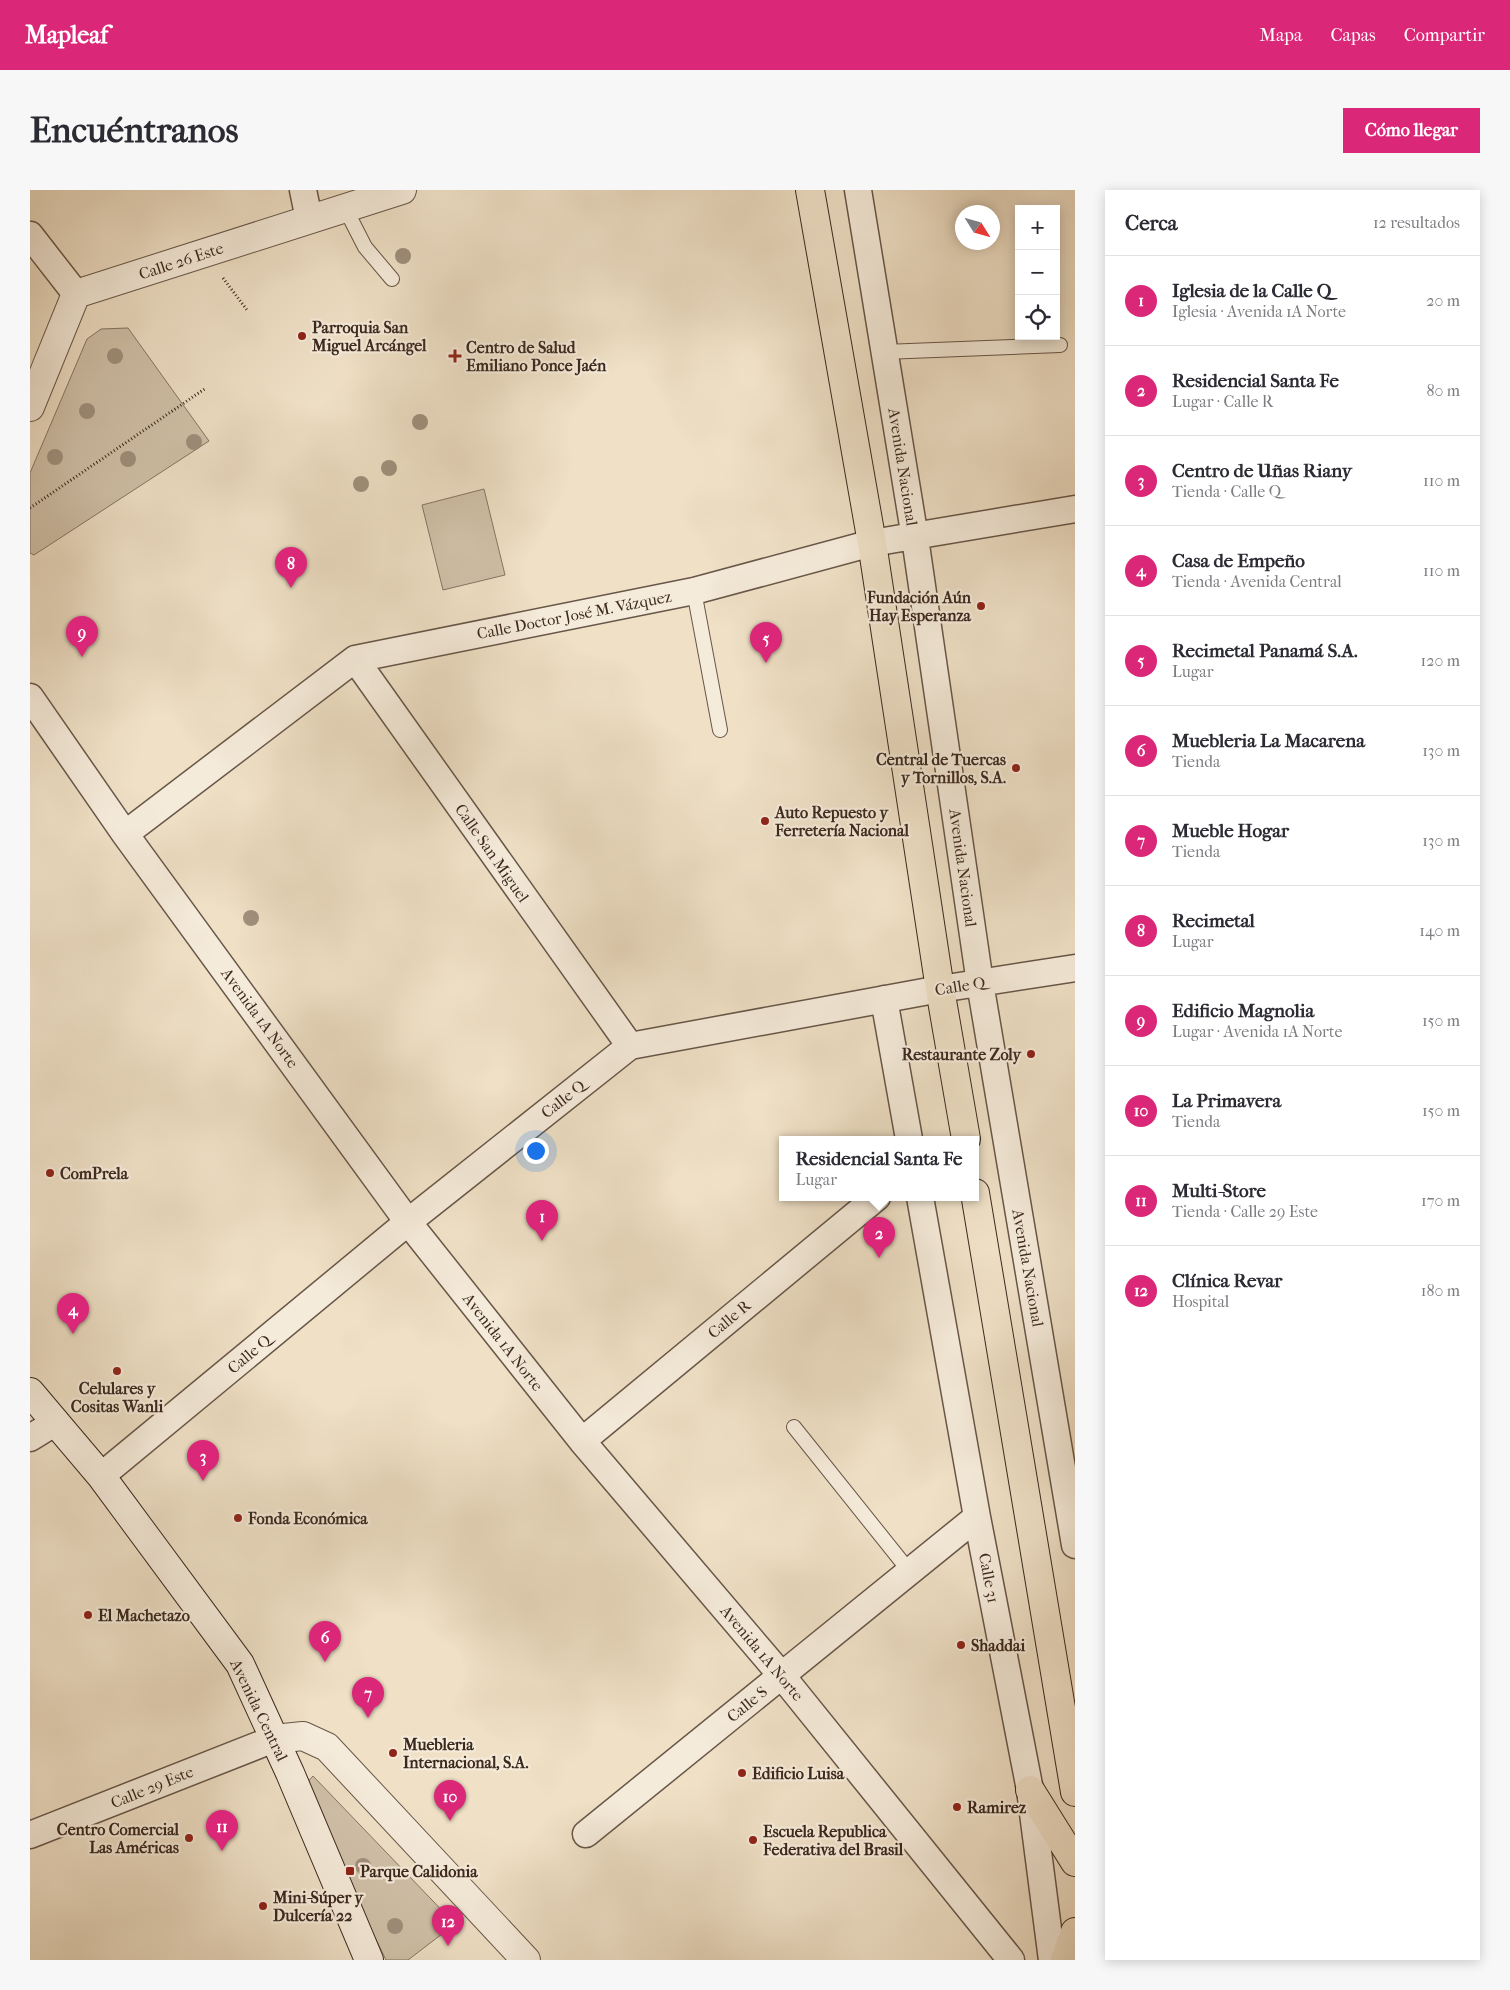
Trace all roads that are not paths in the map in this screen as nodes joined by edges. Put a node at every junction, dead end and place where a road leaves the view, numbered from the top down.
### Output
1 (303, 190) edge
2 (402, 190) edge
3 (810, 190) edge
4 (858, 190) edge
5 (345, 208) junction
6 (309, 219) junction
7 (30, 235) edge
8 (392, 279) dead end
9 (76, 294) junction
10 (1060, 344) dead end
11 (884, 352) junction
12 (30, 407) edge
13 (1075, 509) edge
14 (914, 538) junction
15 (872, 543) junction
16 (694, 591) junction
17 (355, 658) junction
18 (30, 697) edge
19 (720, 730) dead end
20 (125, 834) junction
21 (1075, 968) edge
22 (980, 983) junction
23 (940, 989) junction
24 (884, 999) junction
25 (630, 1046) junction
26 (908, 1136) edge
27 (965, 1136) edge
28 (872, 1201) edge
29 (921, 1201) edge
30 (976, 1201) edge
31 (408, 1222) junction
32 (30, 1392) edge
33 (56, 1422) junction
34 (794, 1427) dead end
35 (30, 1438) edge
36 (582, 1441) junction
37 (101, 1476) junction
38 (1070, 1484) edge
39 (977, 1517) junction
40 (1075, 1545) edge
41 (910, 1572) junction
42 (782, 1676) junction
43 (274, 1738) junction
44 (1030, 1790) junction
45 (1075, 1792) edge
46 (586, 1834) dead end
47 (30, 1835) edge
48 (1075, 1862) edge
49 (1075, 1932) edge
50 (369, 1960) edge
51 (526, 1960) edge
52 (1011, 1960) edge
53 (1052, 1960) edge
54 (1065, 1960) edge

1 - 6 street
2 - 5 street, Calle 26 Este
3 - 15 main road
4 - 11 street, Avenida Nacional
5 - 6 street, Calle 26 Este
5 - 8 lane
6 - 9 street, Calle 26 Este
7 - 9 street
9 - 12 street
10 - 11 lane
11 - 14 street, Avenida Nacional
13 - 14 street, Calle Doctor José M. Vázquez
14 - 15 street, Calle Doctor José M. Vázquez
14 - 22 street, Avenida Nacional
15 - 16 street, Calle Doctor José M. Vázquez
15 - 23 main road
16 - 17 street, Calle Doctor José M. Vázquez
16 - 19 lane
17 - 20 street, Calle Doctor José M. Vázquez
17 - 25 street, Calle San Miguel
18 - 20 street, Avenida 1A Norte
20 - 31 street, Avenida 1A Norte
21 - 22 street, Calle Q
22 - 23 street, Calle Q
22 - 38 street, Avenida Nacional
23 - 24 street, Calle Q
23 - 27 main road
24 - 25 street, Calle Q
24 - 26 street
25 - 31 street, Calle Q
28 - 36 street, Calle R
29 - 39 street, Calle 31
30 - 45 main road
31 - 36 street, Avenida 1A Norte
31 - 37 street, Calle Q
32 - 33 street, Avenida Central
33 - 35 street
33 - 37 street, Avenida Central
34 - 41 lane
36 - 42 street, Avenida 1A Norte
37 - 43 street, Avenida Central
38 - 40 street, Avenida Nacional
39 - 41 street, Calle S
39 - 44 street, Calle 31
41 - 42 street, Calle S
42 - 46 street, Calle S
42 - 52 street, Avenida 1A Norte
43 - 47 street, Calle 29 Este
43 - 50 street, Avenida Central
43 - 51 street
44 - 48 main road
44 - 53 street, Calle 31
49 - 54 main road

